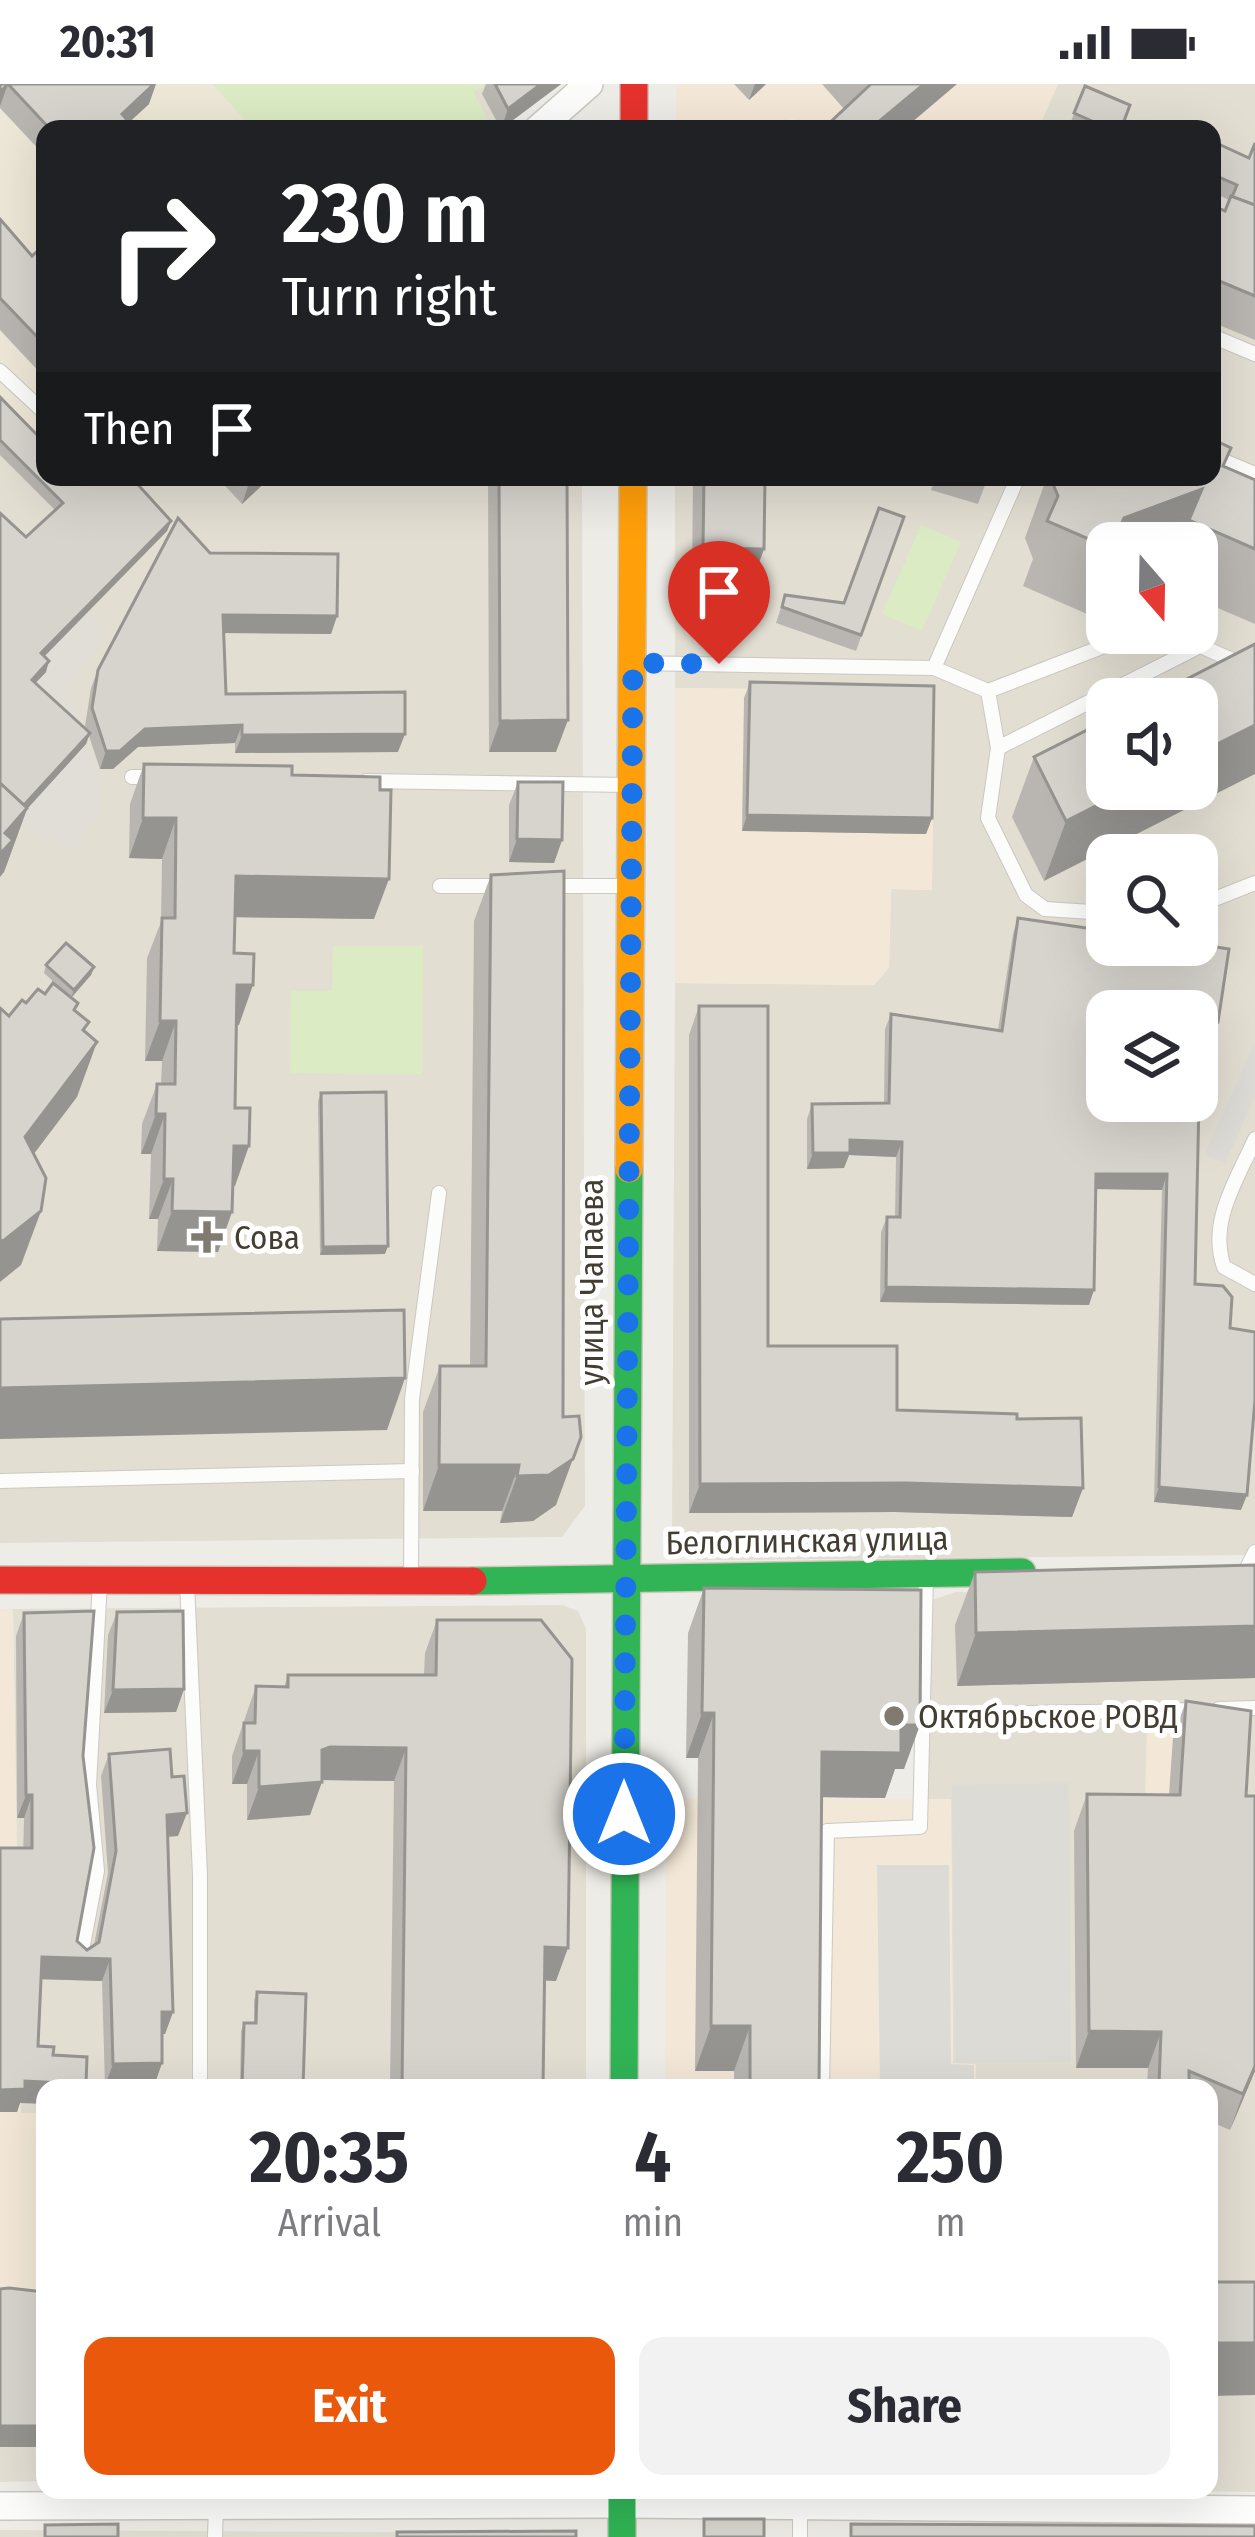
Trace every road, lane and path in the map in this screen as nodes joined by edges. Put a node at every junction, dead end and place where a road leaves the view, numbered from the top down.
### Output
1 (590, 84) edge
2 (634, 84) edge
3 (548, 120) edge
4 (634, 120) edge
5 (1221, 340) edge
6 (1255, 354) edge
7 (0, 371) edge
8 (36, 405) edge
9 (1221, 460) edge
10 (1255, 474) edge
11 (633, 486) edge
12 (1014, 486) edge
13 (1086, 653) edge
14 (1184, 654) edge
15 (1218, 654) edge
16 (633, 663) junction
17 (934, 668) junction
18 (1255, 670) edge
19 (988, 691) junction
20 (998, 748) junction
21 (131, 777) dead end
22 (179, 777) edge
23 (346, 780) edge
24 (631, 785) junction
25 (1255, 883) edge
26 (440, 886) dead end
27 (630, 886) junction
28 (1218, 898) edge
29 (1086, 912) edge
30 (1255, 1139) edge
31 (439, 1193) dead end
32 (1255, 1284) edge
33 (412, 1471) junction
34 (0, 1481) edge
35 (1041, 1571) edge
36 (926, 1574) junction
37 (0, 1580) edge
38 (187, 1580) junction
39 (411, 1580) junction
40 (625, 1580) junction
41 (100, 1581) junction
42 (1255, 1708) edge
43 (920, 1714) junction
44 (80, 1961) edge
45 (200, 2079) edge
46 (624, 2079) edge
47 (822, 2079) edge
48 (83, 2499) edge
49 (110, 2499) edge
50 (532, 2499) edge
51 (622, 2499) edge
52 (662, 2499) edge
53 (958, 2499) edge
54 (1102, 2499) edge
55 (0, 2506) edge
56 (216, 2506) junction
57 (800, 2506) junction
58 (1255, 2510) edge
59 (215, 2537) edge
60 (622, 2537) edge
61 (800, 2537) edge

1 - 3 street
2 - 4 street
5 - 6 lane
7 - 8 lane
9 - 10 lane
11 - 16 street, улица Чапаева
12 - 17 lane
13 - 19 lane
14 - 20 lane
15 - 18 lane
16 - 17 lane
16 - 24 street, улица Чапаева
17 - 19 lane
19 - 20 lane
20 - 29 lane
21 - 22 lane
23 - 24 lane
24 - 27 street, улица Чапаева
25 - 28 lane
26 - 27 lane
27 - 40 street, улица Чапаева
30 - 32 lane
31 - 33 lane
33 - 34 lane
33 - 39 lane
35 - 36 street, Белоглинская улица
36 - 40 street, Белоглинская улица
36 - 43 lane
37 - 41 street, Белоглинская улица
38 - 39 street, Белоглинская улица
38 - 41 street, Белоглинская улица
38 - 45 lane
39 - 40 street, Белоглинская улица
40 - 46 street, улица Чапаева
41 - 44 lane
42 - 43 lane
43 - 47 lane
48 - 55 street
49 - 56 street
50 - 56 street
51 - 60 street
52 - 57 street
53 - 54 street
53 - 57 street
54 - 58 street
56 - 59 lane
57 - 61 lane

